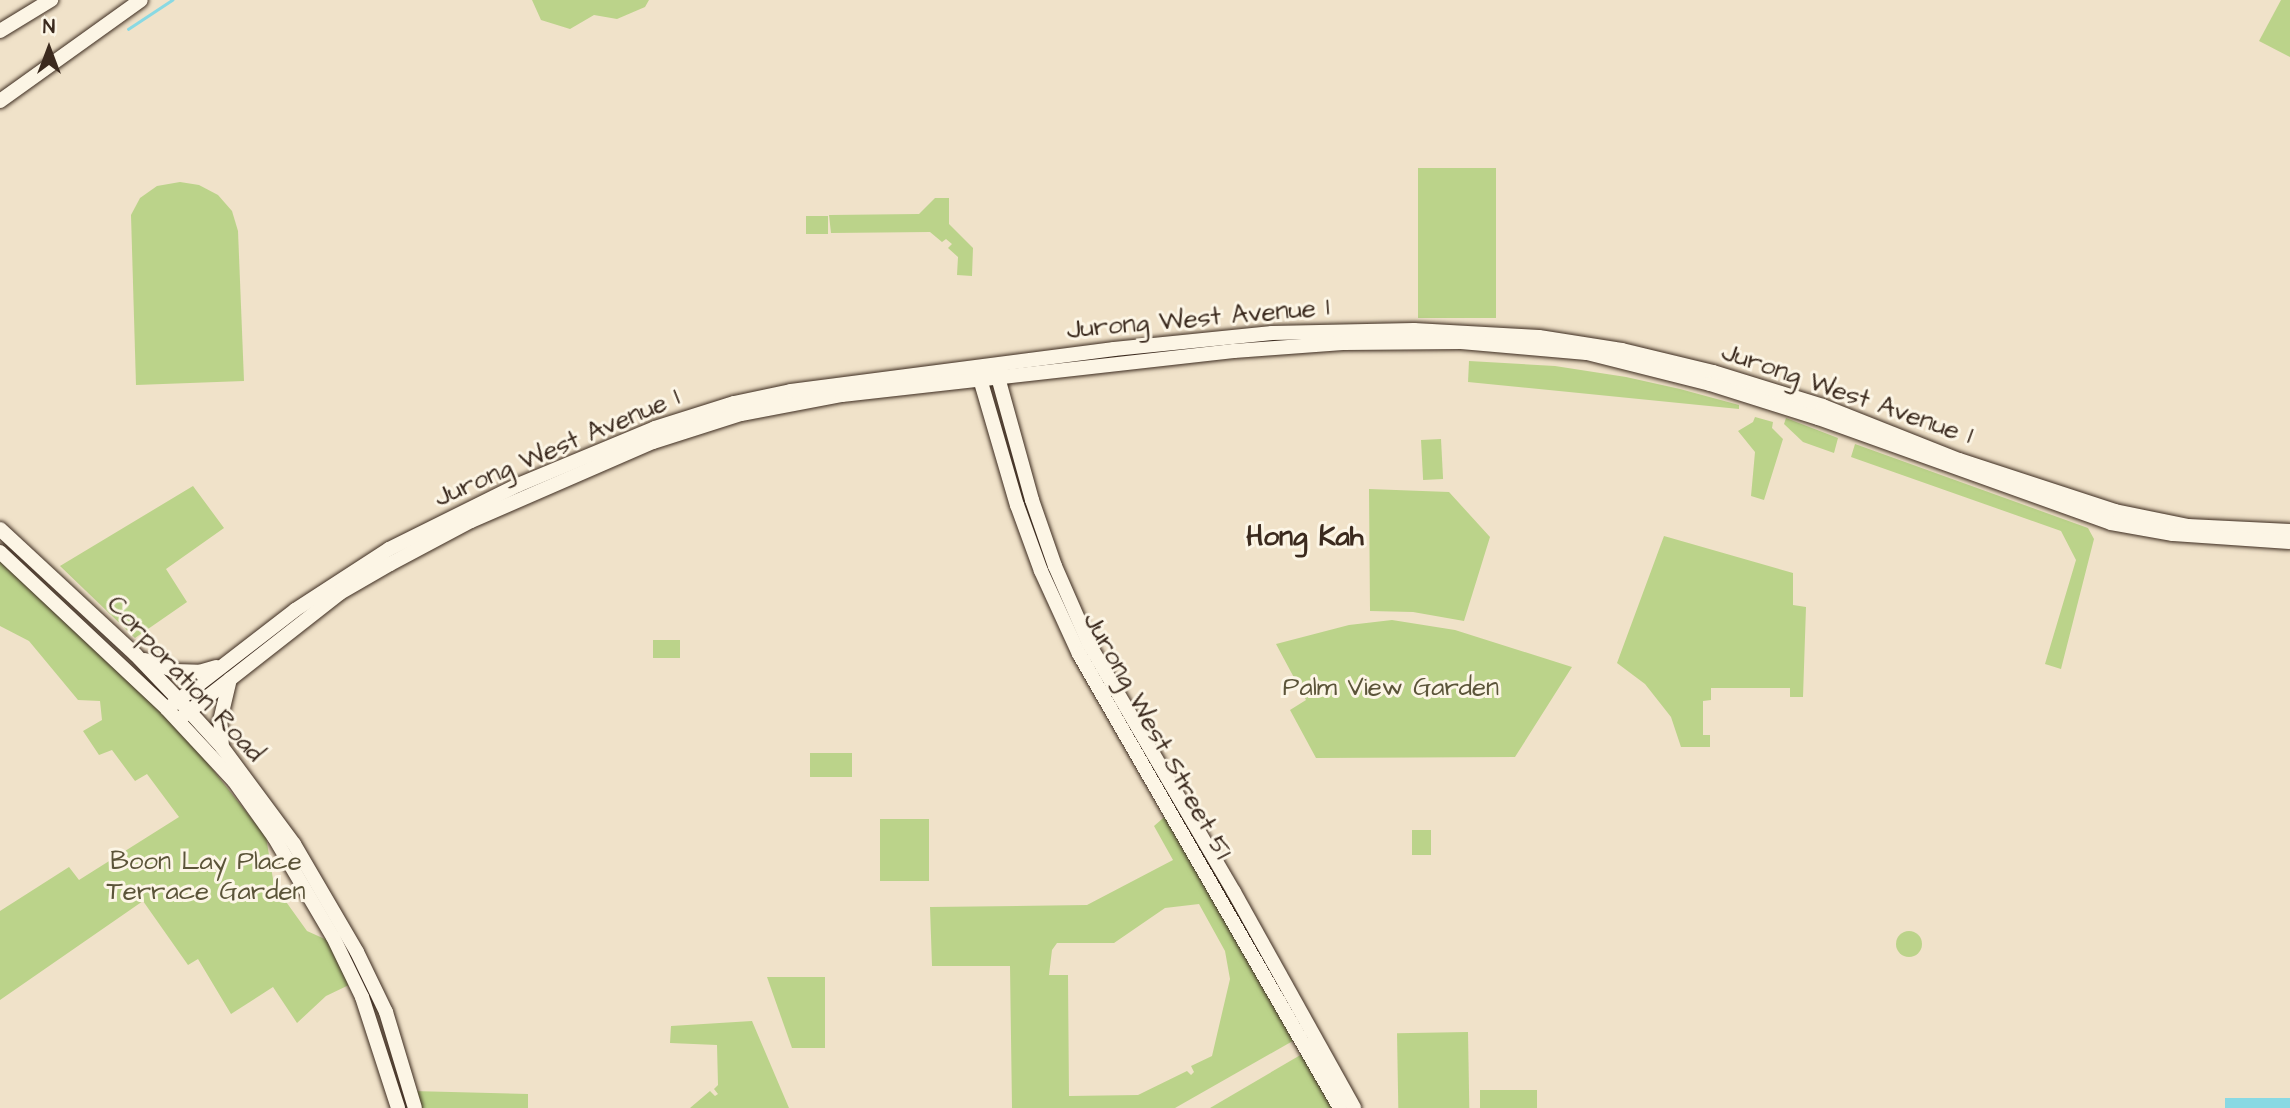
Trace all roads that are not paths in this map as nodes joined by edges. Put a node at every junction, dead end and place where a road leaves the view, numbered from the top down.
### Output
1 (51, 0) edge
2 (141, 0) edge
3 (0, 31) edge
4 (0, 101) edge
5 (996, 372) junction
6 (979, 374) junction
7 (0, 529) edge
8 (2290, 531) edge
9 (2290, 542) edge
10 (0, 552) edge
11 (135, 654) junction
12 (220, 666) junction
13 (230, 679) junction
14 (172, 704) junction
15 (183, 716) junction
16 (222, 747) junction
17 (398, 1108) edge
18 (415, 1108) edge
19 (1340, 1108) edge
20 (1354, 1108) edge

1 - 3 street
2 - 4 street
5 - 6 street, Jurong West Avenue 1
5 - 8 street, Jurong West Avenue 1
5 - 9 street, Jurong West Avenue 1
5 - 20 street, Jurong West Street 51
6 - 12 street, Jurong West Avenue 1
6 - 13 street, Jurong West Avenue 1
6 - 19 street, Jurong West Street 51
7 - 11 street, Corporation Road
10 - 14 street, Corporation Road
11 - 12 street
11 - 14 street, Corporation Road
12 - 14 street, Jurong West Avenue 1
13 - 15 street, Jurong West Avenue 1
13 - 16 street
14 - 15 street, Corporation Road
15 - 16 street, Corporation Road
15 - 17 street, Corporation Road
16 - 18 street, Corporation Road

